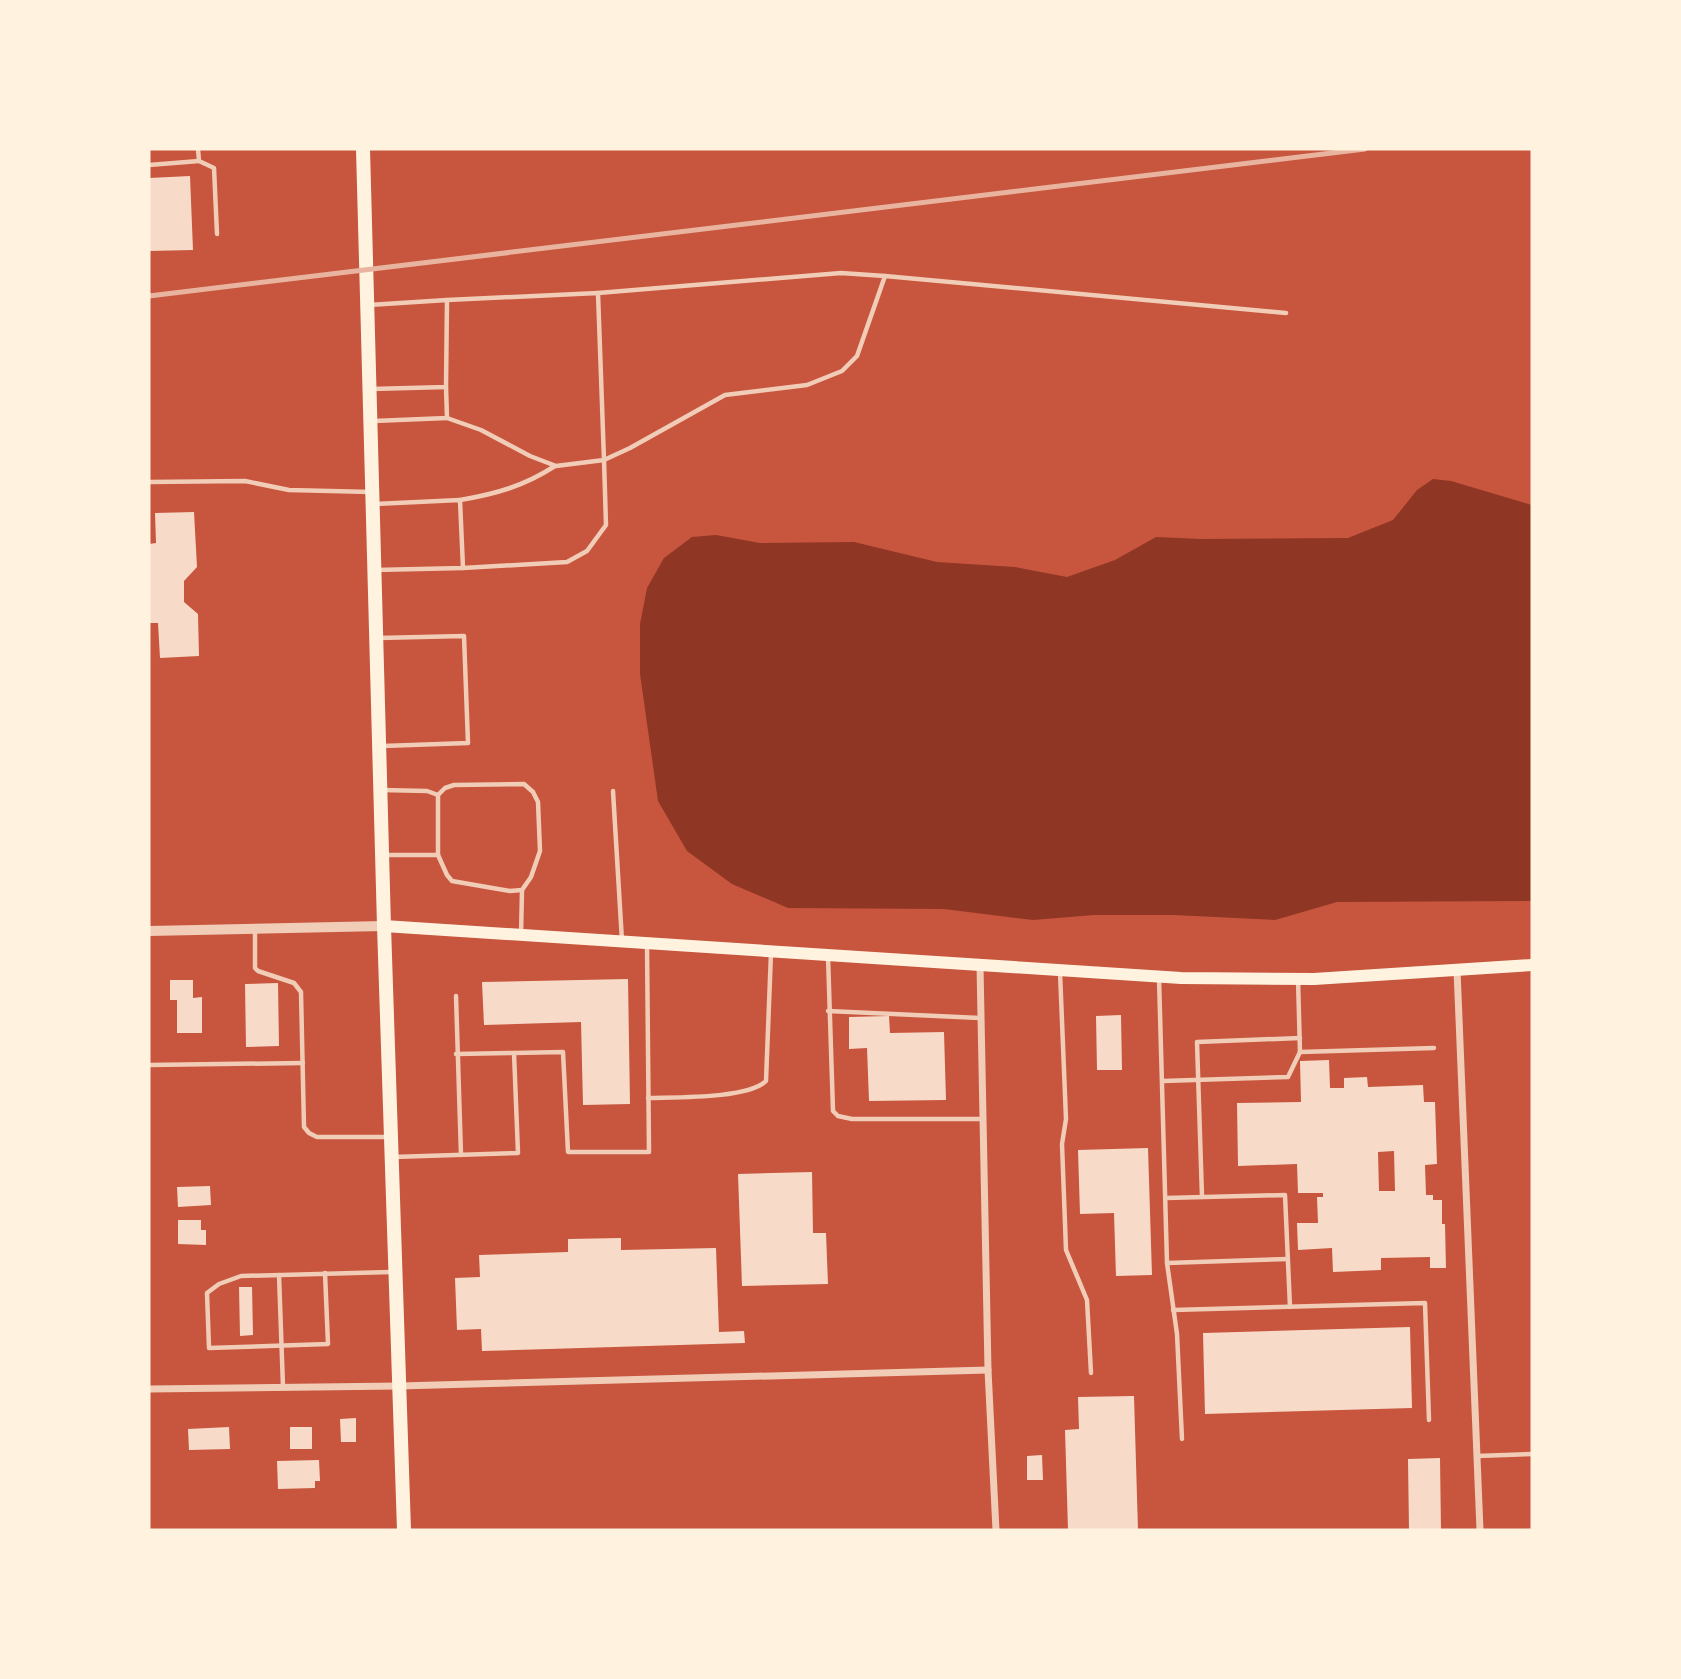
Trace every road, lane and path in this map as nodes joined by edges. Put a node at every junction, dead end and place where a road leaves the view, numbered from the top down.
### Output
1 (198, 149) edge
2 (363, 149) edge
3 (199, 161) junction
4 (149, 165) edge
5 (217, 234) dead end
6 (885, 276) junction
7 (598, 293) junction
8 (447, 300) junction
9 (369, 305) junction
10 (1286, 313) dead end
11 (446, 387) junction
12 (370, 389) junction
13 (447, 418) junction
14 (371, 421) junction
15 (604, 460) junction
16 (556, 466) junction
17 (149, 482) edge
18 (373, 498) junction
19 (460, 500) junction
20 (463, 568) junction
21 (374, 570) junction
22 (376, 638) junction
23 (379, 746) junction
24 (380, 790) junction
25 (613, 791) dead end
26 (438, 795) junction
27 (382, 855) junction
28 (438, 855) junction
29 (522, 890) junction
30 (384, 926) junction
31 (255, 928) junction
32 (149, 931) edge
33 (521, 936) junction
34 (622, 942) junction
35 (647, 944) junction
36 (771, 952) junction
37 (828, 956) junction
38 (1532, 965) edge
39 (980, 966) junction
40 (1457, 970) junction
41 (1060, 971) junction
42 (1159, 977) junction
43 (1298, 979) junction
44 (456, 996) dead end
45 (828, 1011) junction
46 (981, 1018) junction
47 (1300, 1038) junction
48 (1434, 1048) dead end
49 (1300, 1052) junction
50 (514, 1053) junction
51 (456, 1054) junction
52 (303, 1062) junction
53 (149, 1065) edge
54 (1198, 1080) junction
55 (1163, 1081) junction
56 (648, 1098) junction
57 (983, 1119) junction
58 (391, 1137) junction
59 (461, 1155) junction
60 (391, 1157) junction
61 (1202, 1197) junction
62 (1166, 1198) junction
63 (1288, 1259) junction
64 (1167, 1263) junction
65 (396, 1271) junction
66 (325, 1273) junction
67 (279, 1275) junction
68 (1290, 1307) junction
69 (1173, 1310) junction
70 (282, 1345) junction
71 (988, 1370) junction
72 (1091, 1373) dead end
73 (400, 1385) junction
74 (283, 1387) junction
75 (149, 1389) edge
76 (1429, 1420) dead end
77 (1182, 1439) dead end
78 (1532, 1454) edge
79 (1476, 1455) junction
80 (404, 1530) edge
81 (996, 1530) edge
82 (1480, 1530) edge

1 - 3 lane
2 - 9 main road
3 - 4 lane
3 - 5 lane
6 - 7 lane
6 - 10 lane
6 - 15 lane
7 - 8 lane
7 - 15 lane
8 - 9 lane
8 - 11 lane
9 - 12 main road
11 - 12 lane
11 - 13 lane
12 - 14 main road
13 - 14 lane
13 - 16 lane
14 - 18 main road
15 - 16 lane
15 - 20 lane
16 - 19 lane
17 - 18 lane
18 - 19 lane
18 - 21 main road
19 - 20 lane
20 - 21 lane
21 - 22 main road
22 - 23 main road
22 - 23 lane
23 - 24 main road
24 - 26 lane
24 - 27 main road
25 - 34 lane
26 - 28 lane
26 - 29 lane
27 - 28 lane
27 - 30 main road
28 - 29 lane
29 - 33 lane
30 - 31 street
30 - 33 main road
30 - 58 main road
31 - 32 street
31 - 52 lane
33 - 34 main road
34 - 35 main road
35 - 36 main road
35 - 56 lane
36 - 37 main road
36 - 56 lane
37 - 39 main road
37 - 45 lane
38 - 40 main road
39 - 41 main road
39 - 46 street
40 - 43 main road
40 - 79 street
41 - 42 main road
41 - 72 lane
42 - 43 main road
42 - 55 lane
43 - 47 lane
44 - 51 lane
45 - 46 lane
45 - 57 lane
46 - 57 street
47 - 49 lane
47 - 54 lane
48 - 49 lane
49 - 54 lane
50 - 51 lane
50 - 56 lane
50 - 59 lane
51 - 59 lane
52 - 53 lane
52 - 58 lane
54 - 55 lane
54 - 61 lane
55 - 62 lane
57 - 71 street
58 - 60 main road
59 - 60 lane
60 - 65 main road
61 - 62 lane
61 - 63 lane
62 - 64 lane
63 - 64 lane
63 - 68 lane
64 - 69 lane
65 - 66 lane
65 - 73 main road
66 - 67 lane
66 - 70 lane
67 - 70 lane
67 - 70 lane
68 - 69 lane
68 - 76 lane
69 - 77 lane
70 - 74 lane
71 - 73 street
71 - 81 street
73 - 74 street
73 - 80 main road
74 - 75 street
78 - 79 lane
79 - 82 street

